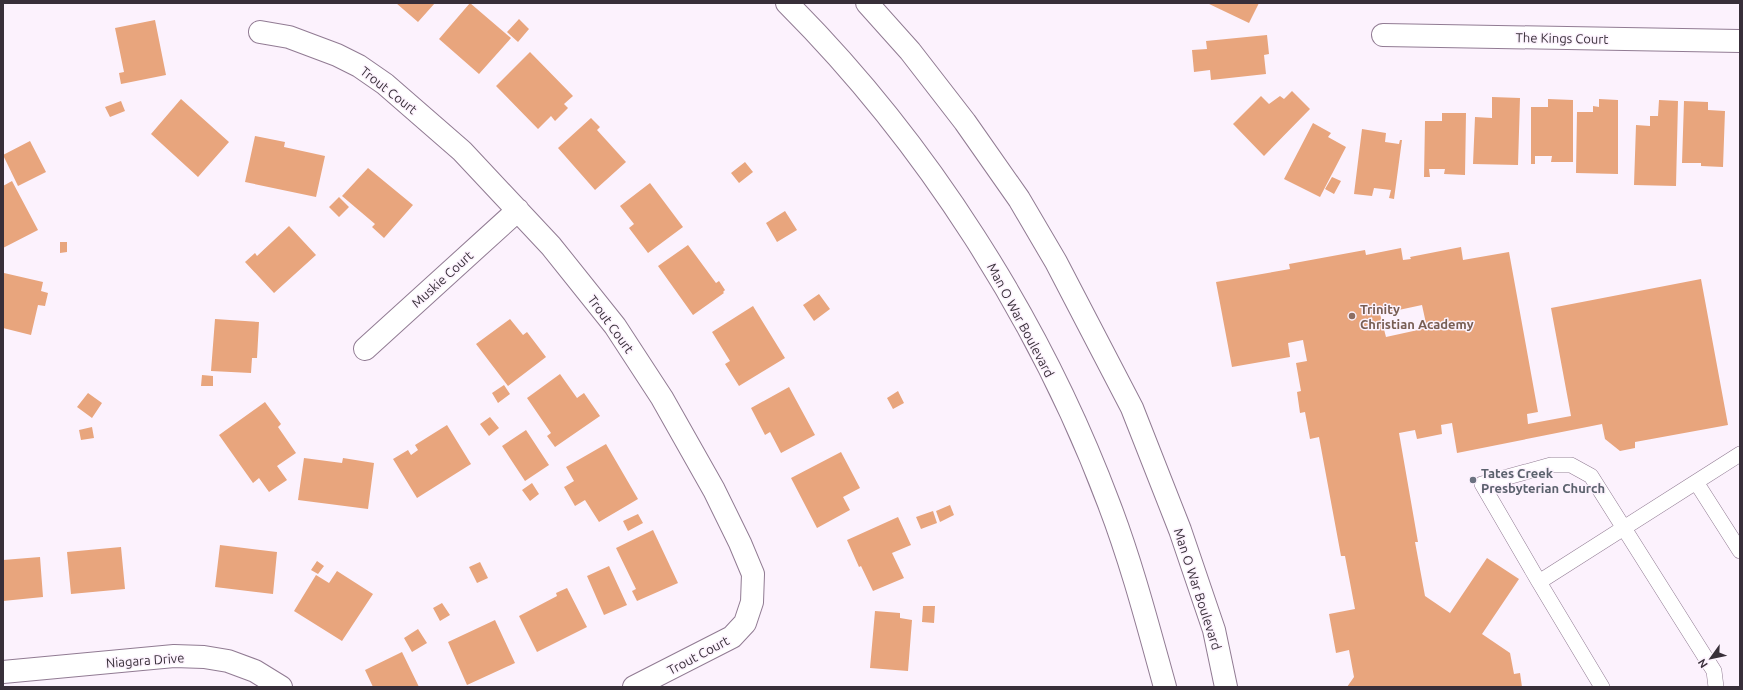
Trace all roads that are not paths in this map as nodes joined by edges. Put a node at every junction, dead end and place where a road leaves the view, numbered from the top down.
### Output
1 (786, 3) edge
2 (867, 3) edge
3 (260, 32) dead end
4 (1383, 35) dead end
5 (1740, 41) edge
6 (518, 210) junction
7 (365, 349) dead end
8 (1740, 454) edge
9 (1696, 482) junction
10 (1625, 528) junction
11 (1740, 552) edge
12 (1539, 582) junction
13 (3, 672) edge
14 (281, 687) edge
15 (634, 687) edge
16 (1165, 687) edge
17 (1226, 687) edge
18 (1602, 687) edge
19 (1716, 687) edge

1 - 16 street, Man O War Boulevard
2 - 17 street, Man O War Boulevard
3 - 6 street, Trout Court
4 - 5 street, The Kings Court
6 - 7 street, Muskie Court
6 - 15 street, Trout Court
8 - 9 lane
9 - 10 lane
9 - 11 lane
10 - 12 lane
10 - 12 lane
10 - 19 lane
12 - 18 lane
13 - 14 street, Niagara Drive

